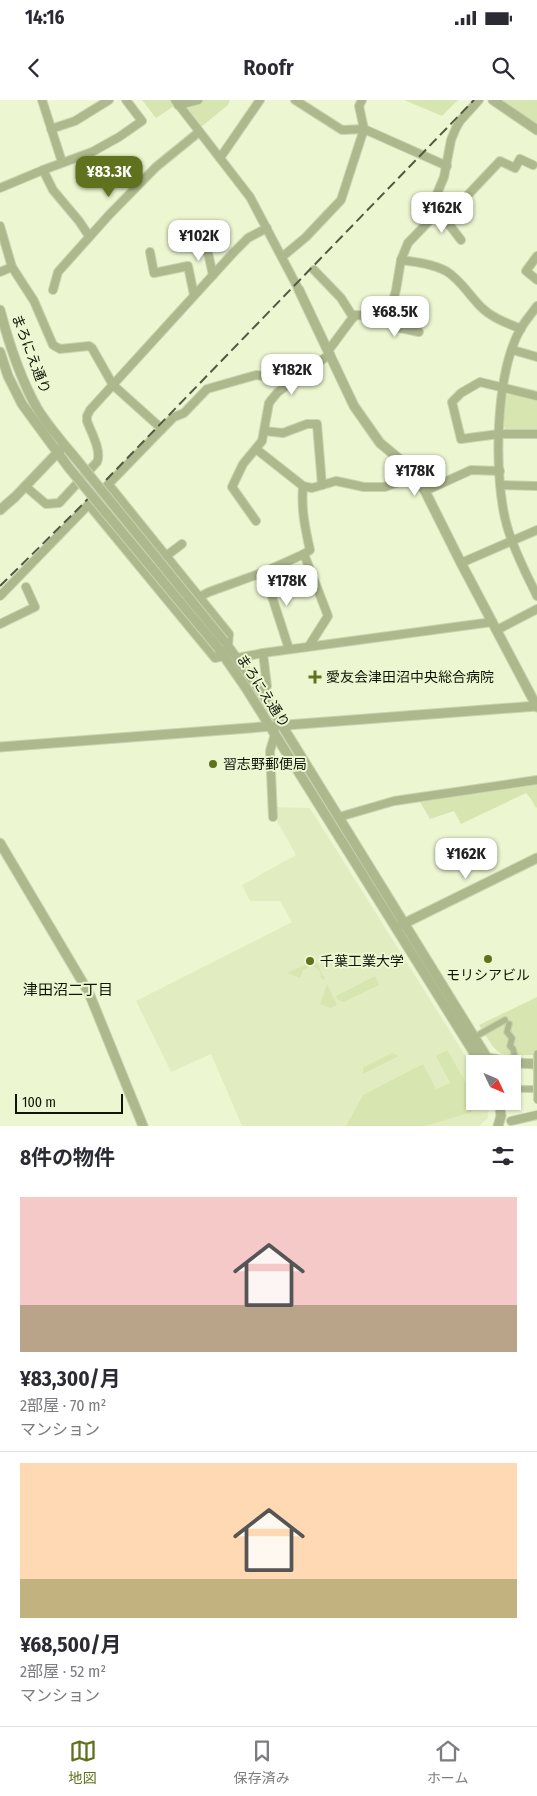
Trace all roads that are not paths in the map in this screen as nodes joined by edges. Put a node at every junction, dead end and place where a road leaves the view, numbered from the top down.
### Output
1 (42, 100) edge
2 (109, 100) edge
3 (126, 100) edge
4 (198, 100) edge
5 (260, 100) edge
6 (294, 100) edge
7 (362, 100) edge
8 (479, 100) edge
9 (493, 100) edge
10 (177, 102) edge
11 (51, 129) junction
12 (364, 129) junction
13 (537, 130) edge
14 (200, 132) junction
15 (220, 158) junction
16 (62, 162) junction
17 (533, 165) dead end
18 (447, 166) junction
19 (43, 170) junction
20 (0, 188) edge
21 (441, 214) junction
22 (432, 218) junction
23 (0, 226) edge
24 (267, 228) junction
25 (90, 236) junction
26 (461, 240) dead end
27 (206, 244) dead end
28 (150, 252) dead end
29 (537, 256) edge
30 (282, 257) junction
31 (401, 260) junction
32 (12, 267) junction
33 (314, 270) dead end
34 (0, 272) edge
35 (213, 275) junction
36 (537, 280) edge
37 (53, 290) dead end
38 (299, 290) joint
39 (194, 295) junction
40 (537, 306) edge
41 (0, 310) edge
42 (534, 316) edge
43 (353, 317) junction
44 (384, 317) junction
45 (521, 329) junction
46 (419, 332) dead end
47 (513, 350) junction
48 (0, 352) edge
49 (329, 352) junction
50 (537, 358) edge
51 (288, 385) junction
52 (113, 386) junction
53 (503, 389) junction
54 (537, 396) edge
55 (162, 429) junction
56 (265, 431) junction
57 (499, 434) junction
58 (537, 434) edge
59 (64, 445) junction
60 (256, 449) junction
61 (57, 452) junction
62 (500, 471) junction
63 (416, 475) junction
64 (109, 485) junction
65 (322, 485) junction
66 (500, 485) junction
67 (25, 486) junction
68 (303, 486) junction
69 (537, 486) edge
70 (425, 491) junction
71 (89, 504) junction
72 (0, 510) edge
73 (256, 521) dead end
74 (537, 530) edge
75 (511, 540) junction
76 (182, 544) dead end
77 (304, 554) junction
78 (166, 556) junction
79 (461, 563) junction
80 (264, 572) junction
81 (26, 587) dead end
82 (0, 596) edge
83 (537, 596) edge
84 (199, 597) junction
85 (537, 609) edge
86 (0, 624) edge
87 (494, 626) junction
88 (309, 646) junction
89 (224, 648) junction
90 (289, 649) junction
91 (263, 653) junction
92 (238, 658) junction
93 (262, 693) junction
94 (537, 707) edge
95 (281, 726) junction
96 (272, 730) junction
97 (0, 747) edge
98 (537, 780) edge
99 (273, 817) dead end
100 (339, 817) junction
101 (0, 843) edge
102 (537, 858) edge
103 (401, 925) junction
104 (480, 1034) dead end
105 (537, 1054) edge
106 (483, 1055) edge
107 (483, 1055) edge
108 (514, 1055) edge
109 (521, 1062) edge
110 (537, 1064) edge
111 (521, 1089) edge
112 (537, 1089) edge
113 (537, 1101) edge
114 (500, 1110) edge
115 (537, 1115) edge
116 (501, 1116) junction
117 (508, 1124) edge
118 (144, 1126) edge
119 (498, 1126) edge

1 - 11 street
2 - 11 street
3 - 16 street
4 - 10 street
5 - 15 street
6 - 12 street
7 - 12 street
8 - 18 street
9 - 13 street
10 - 14 street
11 - 16 street
12 - 18 street
12 - 30 street
14 - 15 street
14 - 25 street
15 - 24 street
16 - 19 street
17 - 21 street
18 - 22 street
19 - 20 street
19 - 25 street
21 - 22 street
21 - 26 street
22 - 31 street
23 - 32 street
24 - 30 street
24 - 35 street
25 - 37 street
27 - 35 street
28 - 39 street
29 - 36 street
30 - 38 street
31 - 44 street
31 - 45 street
32 - 34 street
32 - 52 street
33 - 43 street
35 - 39 street
38 - 49 street
39 - 52 street
40 - 42 street
41 - 59 street, まろにえ通り
42 - 45 street
43 - 44 street
43 - 49 street
44 - 46 street
45 - 47 street
47 - 50 street
47 - 53 street
48 - 61 street, まろにえ通り
49 - 51 street
49 - 63 street
51 - 55 street
51 - 56 street
52 - 55 street
52 - 67 street
53 - 54 street
53 - 57 street
53 - 57 street
55 - 64 street
56 - 60 street
56 - 65 street
57 - 58 street
57 - 62 street
59 - 61 street
59 - 89 street, まろにえ通り, bridge
60 - 68 street
60 - 73 street
61 - 67 street
61 - 89 street, まろにえ通り, bridge
62 - 66 street
62 - 70 street
63 - 65 street
63 - 70 street
64 - 71 street
64 - 78 street
65 - 68 street
66 - 69 street
66 - 75 street
67 - 72 street
68 - 77 street
70 - 79 street
71 - 82 street
71 - 89 street
74 - 75 street
75 - 79 street
75 - 83 street
76 - 78 street
77 - 80 street
77 - 88 street
78 - 84 street
79 - 87 street
80 - 84 street
80 - 90 street
81 - 86 street
84 - 89 street
85 - 87 street
87 - 88 street
87 - 94 street
88 - 90 street
89 - 92 street, まろにえ通り
89 - 96 street, まろにえ通り
90 - 91 street
91 - 92 street
91 - 93 street
92 - 93 street, まろにえ通り
93 - 95 street, まろにえ通り
94 - 95 street
95 - 96 street
95 - 100 street, まろにえ通り
96 - 97 street
96 - 99 street
96 - 103 street, まろにえ通り
98 - 100 street
100 - 103 street, まろにえ通り
101 - 118 street
102 - 103 street
103 - 106 street, まろにえ通り
103 - 107 street, まろにえ通り
104 - 108 street
105 - 112 street, bridge
109 - 110 street
111 - 112 street
112 - 113 street, bridge
114 - 116 street
115 - 117 street
116 - 117 street
116 - 119 street

